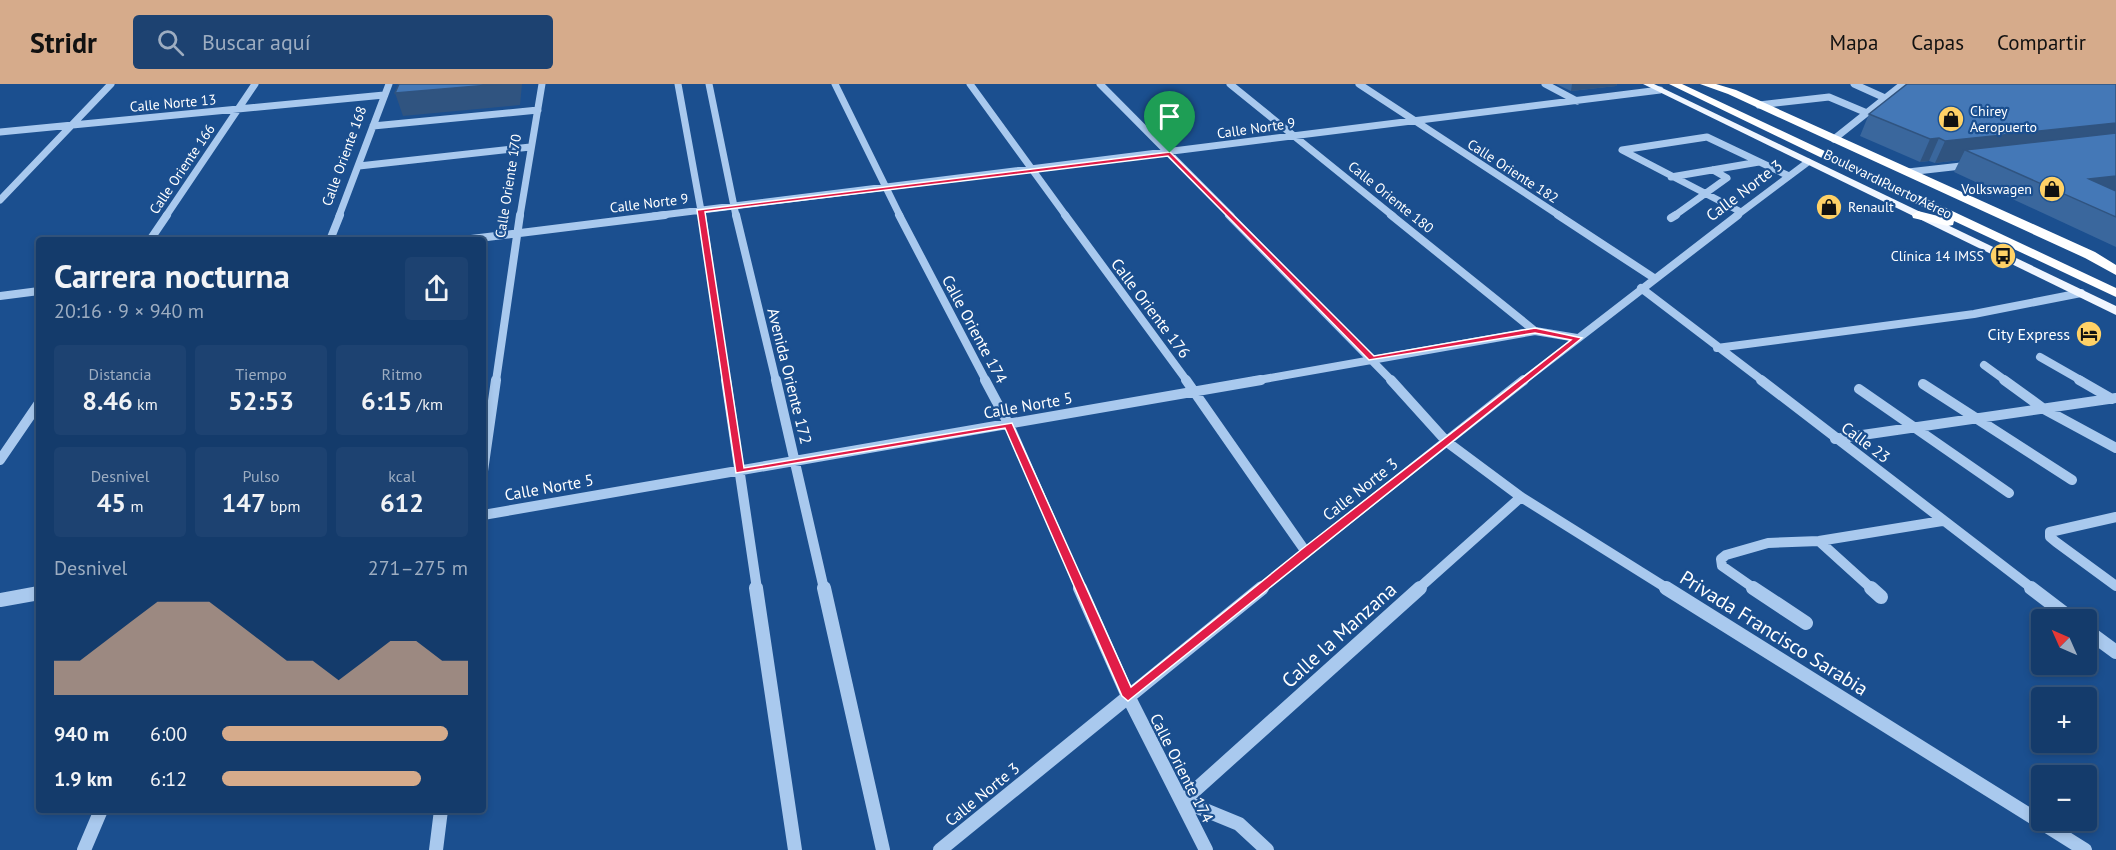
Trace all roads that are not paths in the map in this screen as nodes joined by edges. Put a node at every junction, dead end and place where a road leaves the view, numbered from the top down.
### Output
1 (111, 84) edge
2 (255, 84) edge
3 (389, 84) edge
4 (542, 84) edge
5 (678, 84) edge
6 (709, 84) edge
7 (835, 84) edge
8 (970, 84) edge
9 (1100, 84) edge
10 (1230, 84) edge
11 (1359, 84) edge
12 (1545, 84) edge
13 (1647, 84) edge
14 (1674, 84) edge
15 (1705, 84) edge
16 (1720, 84) edge
17 (1854, 84) edge
18 (1903, 84) edge
19 (1660, 90) junction
20 (1732, 92) junction
21 (384, 95) junction
22 (1885, 98) junction
23 (1577, 101) junction
24 (1759, 105) junction
25 (239, 109) junction
26 (538, 110) junction
27 (1867, 113) junction
28 (1416, 122) junction
29 (73, 125) junction
30 (373, 126) junction
31 (0, 132) edge
32 (1295, 136) junction
33 (1834, 139) junction
34 (530, 147) junction
35 (1170, 153) junction
36 (1759, 162) junction
37 (1808, 162) junction
38 (1977, 164) edge
39 (359, 166) junction
40 (1030, 170) junction
41 (1713, 170) junction
42 (1908, 172) junction
43 (1789, 176) junction
44 (1671, 177) junction
45 (885, 188) junction
46 (1706, 195) junction
47 (0, 200) edge
48 (734, 207) junction
49 (701, 210) junction
50 (1742, 212) junction
51 (1918, 215) junction
52 (1671, 218) dead end
53 (1986, 231) junction
54 (517, 234) junction
55 (152, 237) edge
56 (331, 237) edge
57 (486, 237) edge
58 (2090, 255) junction
59 (2116, 265) edge
60 (2116, 271) edge
61 (1654, 278) junction
62 (1641, 288) junction
63 (36, 291) edge
64 (2081, 293) junction
65 (2116, 293) edge
66 (0, 296) edge
67 (2116, 310) edge
68 (1535, 331) junction
69 (1577, 338) junction
70 (1717, 348) junction
71 (2040, 357) dead end
72 (1372, 359) junction
73 (1984, 365) dead end
74 (1923, 384) dead end
75 (1859, 389) dead end
76 (1194, 391) junction
77 (2114, 400) edge
78 (36, 407) edge
79 (2044, 409) junction
80 (1977, 418) junction
81 (1009, 425) junction
82 (1914, 428) junction
83 (1835, 439) junction
84 (1447, 442) junction
85 (2116, 448) edge
86 (486, 450) edge
87 (0, 460) edge
88 (795, 461) junction
89 (740, 471) junction
90 (2072, 480) dead end
91 (2009, 493) dead end
92 (1521, 497) junction
93 (486, 514) edge
94 (2116, 517) edge
95 (1942, 520) junction
96 (1819, 541) junction
97 (1306, 552) junction
98 (2116, 586) edge
99 (36, 594) edge
100 (1881, 597) dead end
101 (0, 600) edge
102 (2059, 609) edge
103 (1806, 622) dead end
104 (2097, 638) edge
105 (2116, 652) edge
106 (1128, 696) junction
107 (1183, 801) junction
108 (100, 813) edge
109 (441, 813) edge
110 (84, 850) edge
111 (436, 850) edge
112 (795, 850) edge
113 (884, 850) edge
114 (940, 850) edge
115 (1206, 850) edge
116 (1267, 850) edge
117 (2085, 850) edge

1 - 29 street
2 - 25 street, Calle Oriente 166
3 - 21 street, Calle Oriente 168
4 - 26 street, Calle Oriente 170
5 - 49 street
6 - 48 street, Avenida Oriente 172
7 - 45 street, Calle Oriente 174
8 - 40 street, Calle Oriente 176
9 - 35 street, Privada Francisco Sarabia
10 - 32 street, Calle Oriente 180
11 - 28 street, Calle Oriente 182
12 - 23 street
13 - 19 main road, Boulevard Puerto Aéreo
14 - 53 highway
15 - 20 highway
16 - 20 main road, Boulevard Puerto Aéreo
17 - 22 street
18 - 22 street
19 - 23 street, Calle Norte 9
19 - 37 main road, Boulevard Puerto Aéreo
20 - 24 highway, Boulevard Puerto Aéreo
21 - 25 street, Calle Norte 13
21 - 30 street, Calle Oriente 168
22 - 27 street
23 - 28 street, Calle Norte 9
24 - 27 street
24 - 33 highway, Boulevard Puerto Aéreo
25 - 29 street, Calle Norte 13
25 - 55 street, Calle Oriente 166
26 - 30 street
26 - 34 street, Calle Oriente 170
27 - 33 street
28 - 32 street, Calle Norte 9
28 - 61 street, Calle Oriente 182
29 - 31 street, Calle Norte 13
29 - 47 street
30 - 39 street, Calle Oriente 168
32 - 35 street, Calle Norte 9
32 - 68 street, Calle Oriente 180
33 - 42 highway, Boulevard Puerto Aéreo
34 - 39 street
34 - 54 street, Calle Oriente 170
35 - 40 street, Calle Norte 9
35 - 72 street, Privada Francisco Sarabia
36 - 41 street
36 - 43 street
36 - 44 street
37 - 43 street, Calle Norte 3
37 - 51 main road, Boulevard Puerto Aéreo
38 - 42 street
39 - 56 street, Calle Oriente 168
40 - 45 street, Calle Norte 9
40 - 76 street, Calle Oriente 176
41 - 44 street
41 - 46 street
42 - 58 highway, Boulevard Puerto Aéreo
43 - 50 street, Calle Norte 3
44 - 46 street
45 - 48 street, Calle Norte 9
45 - 81 street, Calle Oriente 174
46 - 50 street
46 - 52 street
48 - 49 street, Calle Norte 9
48 - 88 street, Avenida Oriente 172
49 - 54 street, Calle Norte 9
49 - 89 street
50 - 61 street, Calle Norte 3
51 - 53 highway
51 - 64 main road, Boulevard Puerto Aéreo
53 - 65 highway
54 - 57 street, Calle Norte 9
54 - 86 street, Calle Oriente 170
58 - 59 main road, Boulevard Puerto Aéreo
58 - 60 highway
61 - 62 street, Calle Norte 3
62 - 69 street, Calle Norte 3
62 - 70 street, Calle 23
63 - 66 street
64 - 67 main road, Boulevard Puerto Aéreo
64 - 70 street
68 - 69 street, Calle Norte 5
68 - 72 street, Calle Norte 5
69 - 84 street, Calle Norte 3
70 - 83 street, Calle 23
71 - 77 street
72 - 76 street, Calle Norte 5
72 - 84 street, Privada Francisco Sarabia
73 - 79 street
74 - 80 street
75 - 82 street
76 - 81 street, Calle Norte 5
76 - 97 street, Calle Oriente 176
77 - 79 street
78 - 87 street
79 - 80 street
79 - 85 street
80 - 82 street
80 - 90 street
81 - 88 street, Calle Norte 5
81 - 106 street, Calle Oriente 174
82 - 83 street
82 - 91 street
83 - 95 street, Calle 23
84 - 92 street, Privada Francisco Sarabia
84 - 97 street, Calle Norte 3
88 - 89 street, Calle Norte 5
88 - 113 street, Avenida Oriente 172
89 - 93 street, Calle Norte 5
89 - 112 street
92 - 107 street, Calle la Manzana
92 - 117 street, Privada Francisco Sarabia
94 - 98 street
95 - 96 street
95 - 102 street, Calle 23
96 - 100 street
96 - 103 street
97 - 106 street, Calle Norte 3
99 - 101 street
104 - 105 street
106 - 107 street, Calle Oriente 174
106 - 114 street, Calle Norte 3
107 - 115 street, Calle Oriente 174
107 - 116 street
108 - 110 street
109 - 111 street

